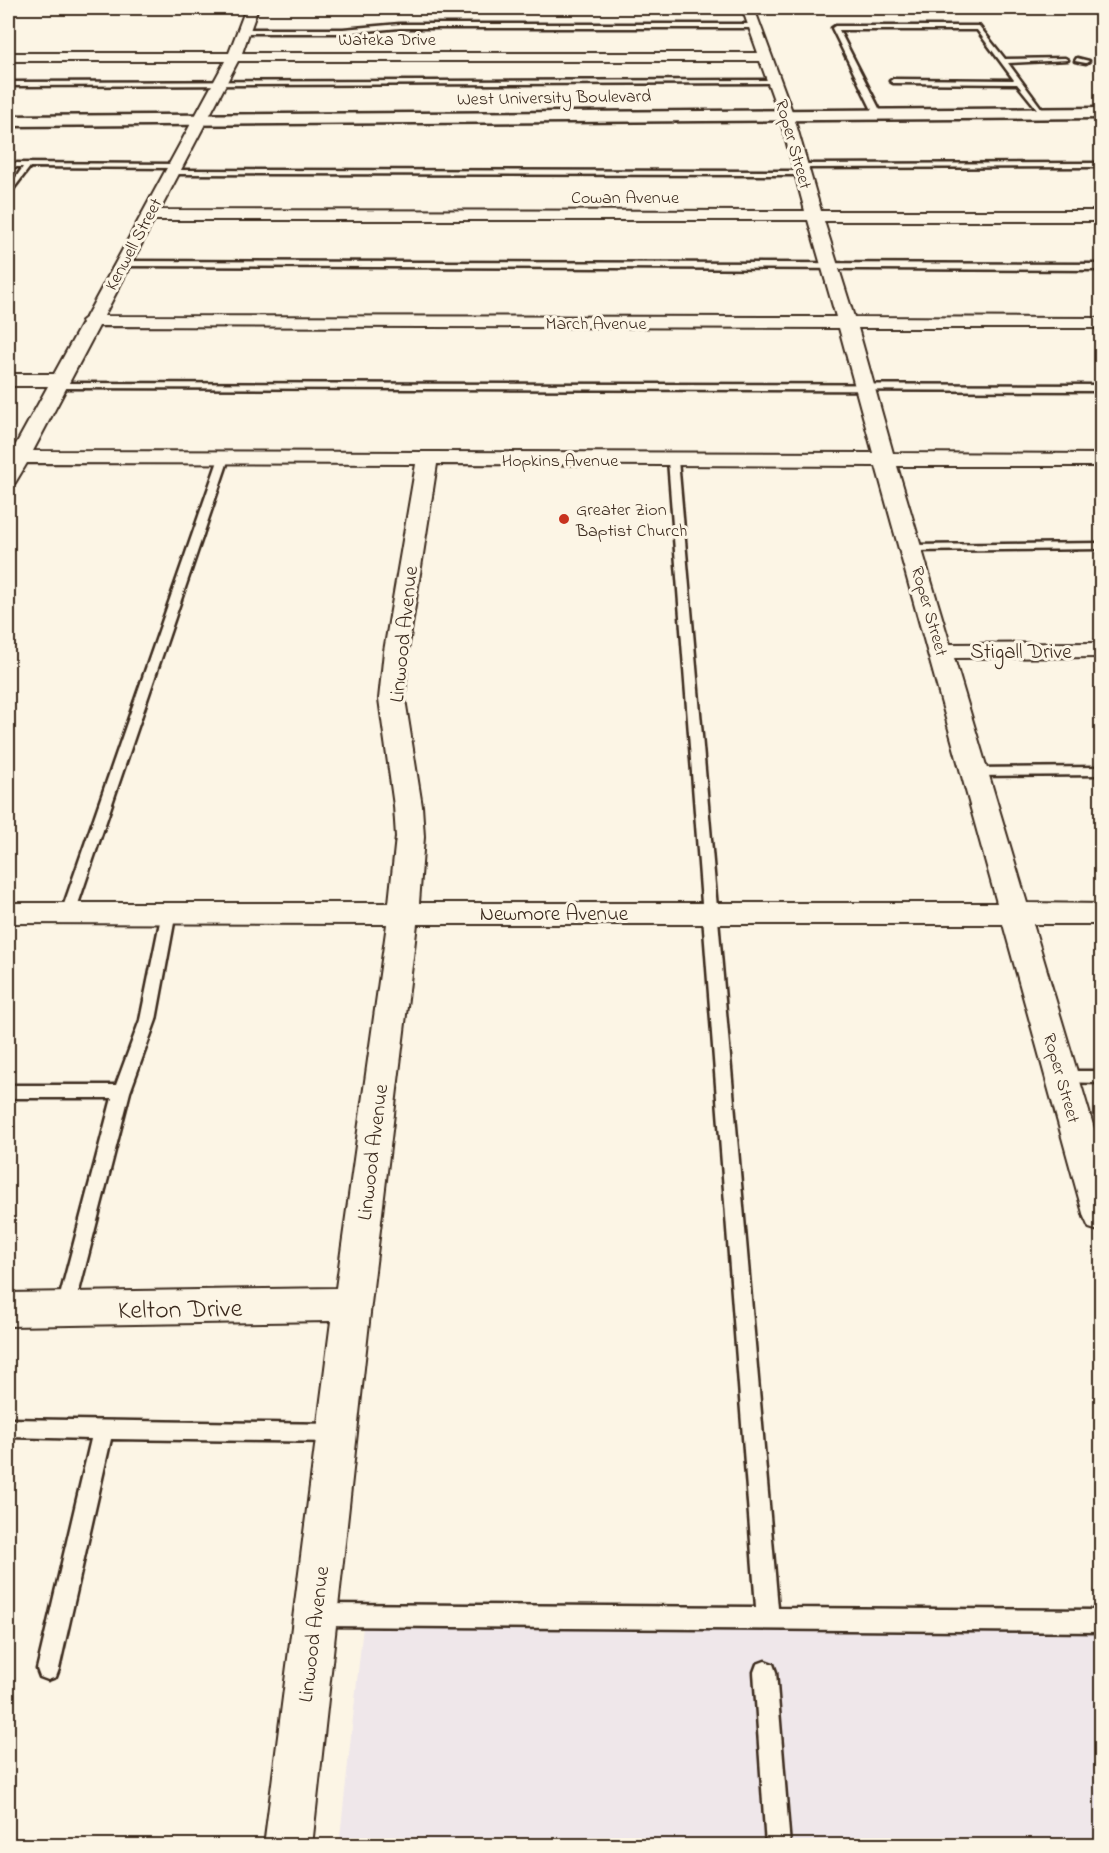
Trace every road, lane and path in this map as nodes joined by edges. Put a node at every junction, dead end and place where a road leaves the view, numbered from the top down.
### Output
1 (252, 8) edge
2 (751, 17) edge
3 (243, 31) junction
4 (840, 38) junction
5 (851, 38) dead end
6 (975, 38) dead end
7 (986, 38) junction
8 (8, 57) edge
9 (232, 57) junction
10 (766, 57) junction
11 (1065, 60) dead end
12 (1077, 60) dead end
13 (1003, 61) junction
14 (1086, 61) dead end
15 (893, 81) dead end
16 (775, 82) junction
17 (1018, 82) junction
18 (8, 84) edge
19 (219, 84) junction
20 (1042, 113) junction
21 (1101, 113) edge
22 (786, 114) junction
23 (878, 114) junction
24 (8, 121) edge
25 (199, 121) junction
26 (8, 165) edge
27 (28, 165) junction
28 (1101, 165) edge
29 (174, 169) junction
30 (801, 170) junction
31 (8, 194) edge
32 (148, 215) junction
33 (1101, 216) edge
34 (815, 217) junction
35 (122, 264) junction
36 (1101, 267) edge
37 (832, 268) junction
38 (90, 321) junction
39 (1101, 323) edge
40 (848, 324) junction
41 (8, 380) edge
42 (59, 383) junction
43 (1101, 387) edge
44 (866, 389) junction
45 (19, 457) junction
46 (224, 458) junction
47 (427, 459) junction
48 (673, 460) junction
49 (1101, 460) edge
50 (885, 461) junction
51 (8, 479) edge
52 (1101, 546) edge
53 (912, 548) junction
54 (1101, 650) edge
55 (941, 651) junction
56 (1101, 771) edge
57 (975, 772) junction
58 (169, 912) junction
59 (8, 913) edge
60 (68, 913) junction
61 (403, 913) junction
62 (711, 913) junction
63 (1016, 914) junction
64 (1101, 914) edge
65 (1062, 1077) junction
66 (1101, 1077) edge
67 (8, 1091) edge
68 (122, 1092) junction
69 (1101, 1217) edge
70 (352, 1304) junction
71 (8, 1310) edge
72 (65, 1311) junction
73 (8, 1428) edge
74 (103, 1429) junction
75 (338, 1432) junction
76 (315, 1615) junction
77 (768, 1619) junction
78 (1101, 1622) edge
79 (48, 1669) dead end
80 (765, 1672) dead end
81 (288, 1845) edge
82 (777, 1845) edge

1 - 3 street, Kenwell Street
2 - 3 lane
2 - 10 street, Roper Street
3 - 9 street, Kenwell Street
4 - 5 lane
4 - 7 lane
4 - 23 lane
6 - 7 lane
7 - 13 lane
8 - 9 street, Wateka Drive
9 - 10 street, Wateka Drive
9 - 19 street, Kenwell Street
10 - 16 street, Roper Street
11 - 13 lane
12 - 14 lane
13 - 17 lane
15 - 17 lane
16 - 19 lane
16 - 22 street, Roper Street
17 - 20 lane
18 - 19 lane
19 - 25 street, Kenwell Street
20 - 21 street, West University Boulevard
20 - 23 street, West University Boulevard
22 - 23 street, West University Boulevard
22 - 25 street, West University Boulevard
22 - 30 street, Roper Street
24 - 25 street, West University Boulevard
25 - 29 street, Kenwell Street
26 - 27 lane
27 - 29 lane
27 - 31 lane
28 - 30 lane
29 - 30 lane
29 - 32 street, Kenwell Street
30 - 34 street, Roper Street
32 - 34 street, Cowan Avenue
32 - 35 street, Kenwell Street
33 - 34 street, Cowan Avenue
34 - 37 street, Roper Street
35 - 37 lane
35 - 38 street, Kenwell Street
36 - 37 lane
37 - 40 street, Roper Street
38 - 40 street, March Avenue
38 - 42 street, Kenwell Street
39 - 40 street, March Avenue
40 - 44 street, Roper Street
41 - 42 street
42 - 44 lane
42 - 45 street, Kenwell Street
43 - 44 lane
44 - 50 street, Roper Street
45 - 46 street, Hopkins Avenue
45 - 51 street, Kenwell Street
46 - 47 street, Hopkins Avenue
46 - 60 lane
47 - 48 street, Hopkins Avenue
47 - 61 street, Linwood Avenue
48 - 50 street, Hopkins Avenue
48 - 62 lane
49 - 50 street, Hopkins Avenue
50 - 53 street, Roper Street
52 - 53 lane
53 - 55 street, Roper Street
54 - 55 street, Stigall Drive
55 - 57 street, Roper Street
56 - 57 lane
57 - 63 street, Roper Street
58 - 60 street, Newmore Avenue
58 - 61 street, Newmore Avenue
58 - 68 lane
59 - 60 street, Newmore Avenue
61 - 62 street, Newmore Avenue
61 - 70 street, Linwood Avenue
62 - 63 street, Newmore Avenue
62 - 77 lane
63 - 64 street, Newmore Avenue
63 - 65 street, Roper Street
65 - 66 lane
65 - 69 street, Roper Street
67 - 68 lane
68 - 72 lane
70 - 72 street, Kelton Drive
70 - 75 street, Linwood Avenue
71 - 72 street, Kelton Drive
73 - 74 lane
74 - 75 lane
74 - 79 lane
75 - 76 street, Linwood Avenue
76 - 77 lane
76 - 81 street, Linwood Avenue
77 - 78 lane
80 - 82 lane

